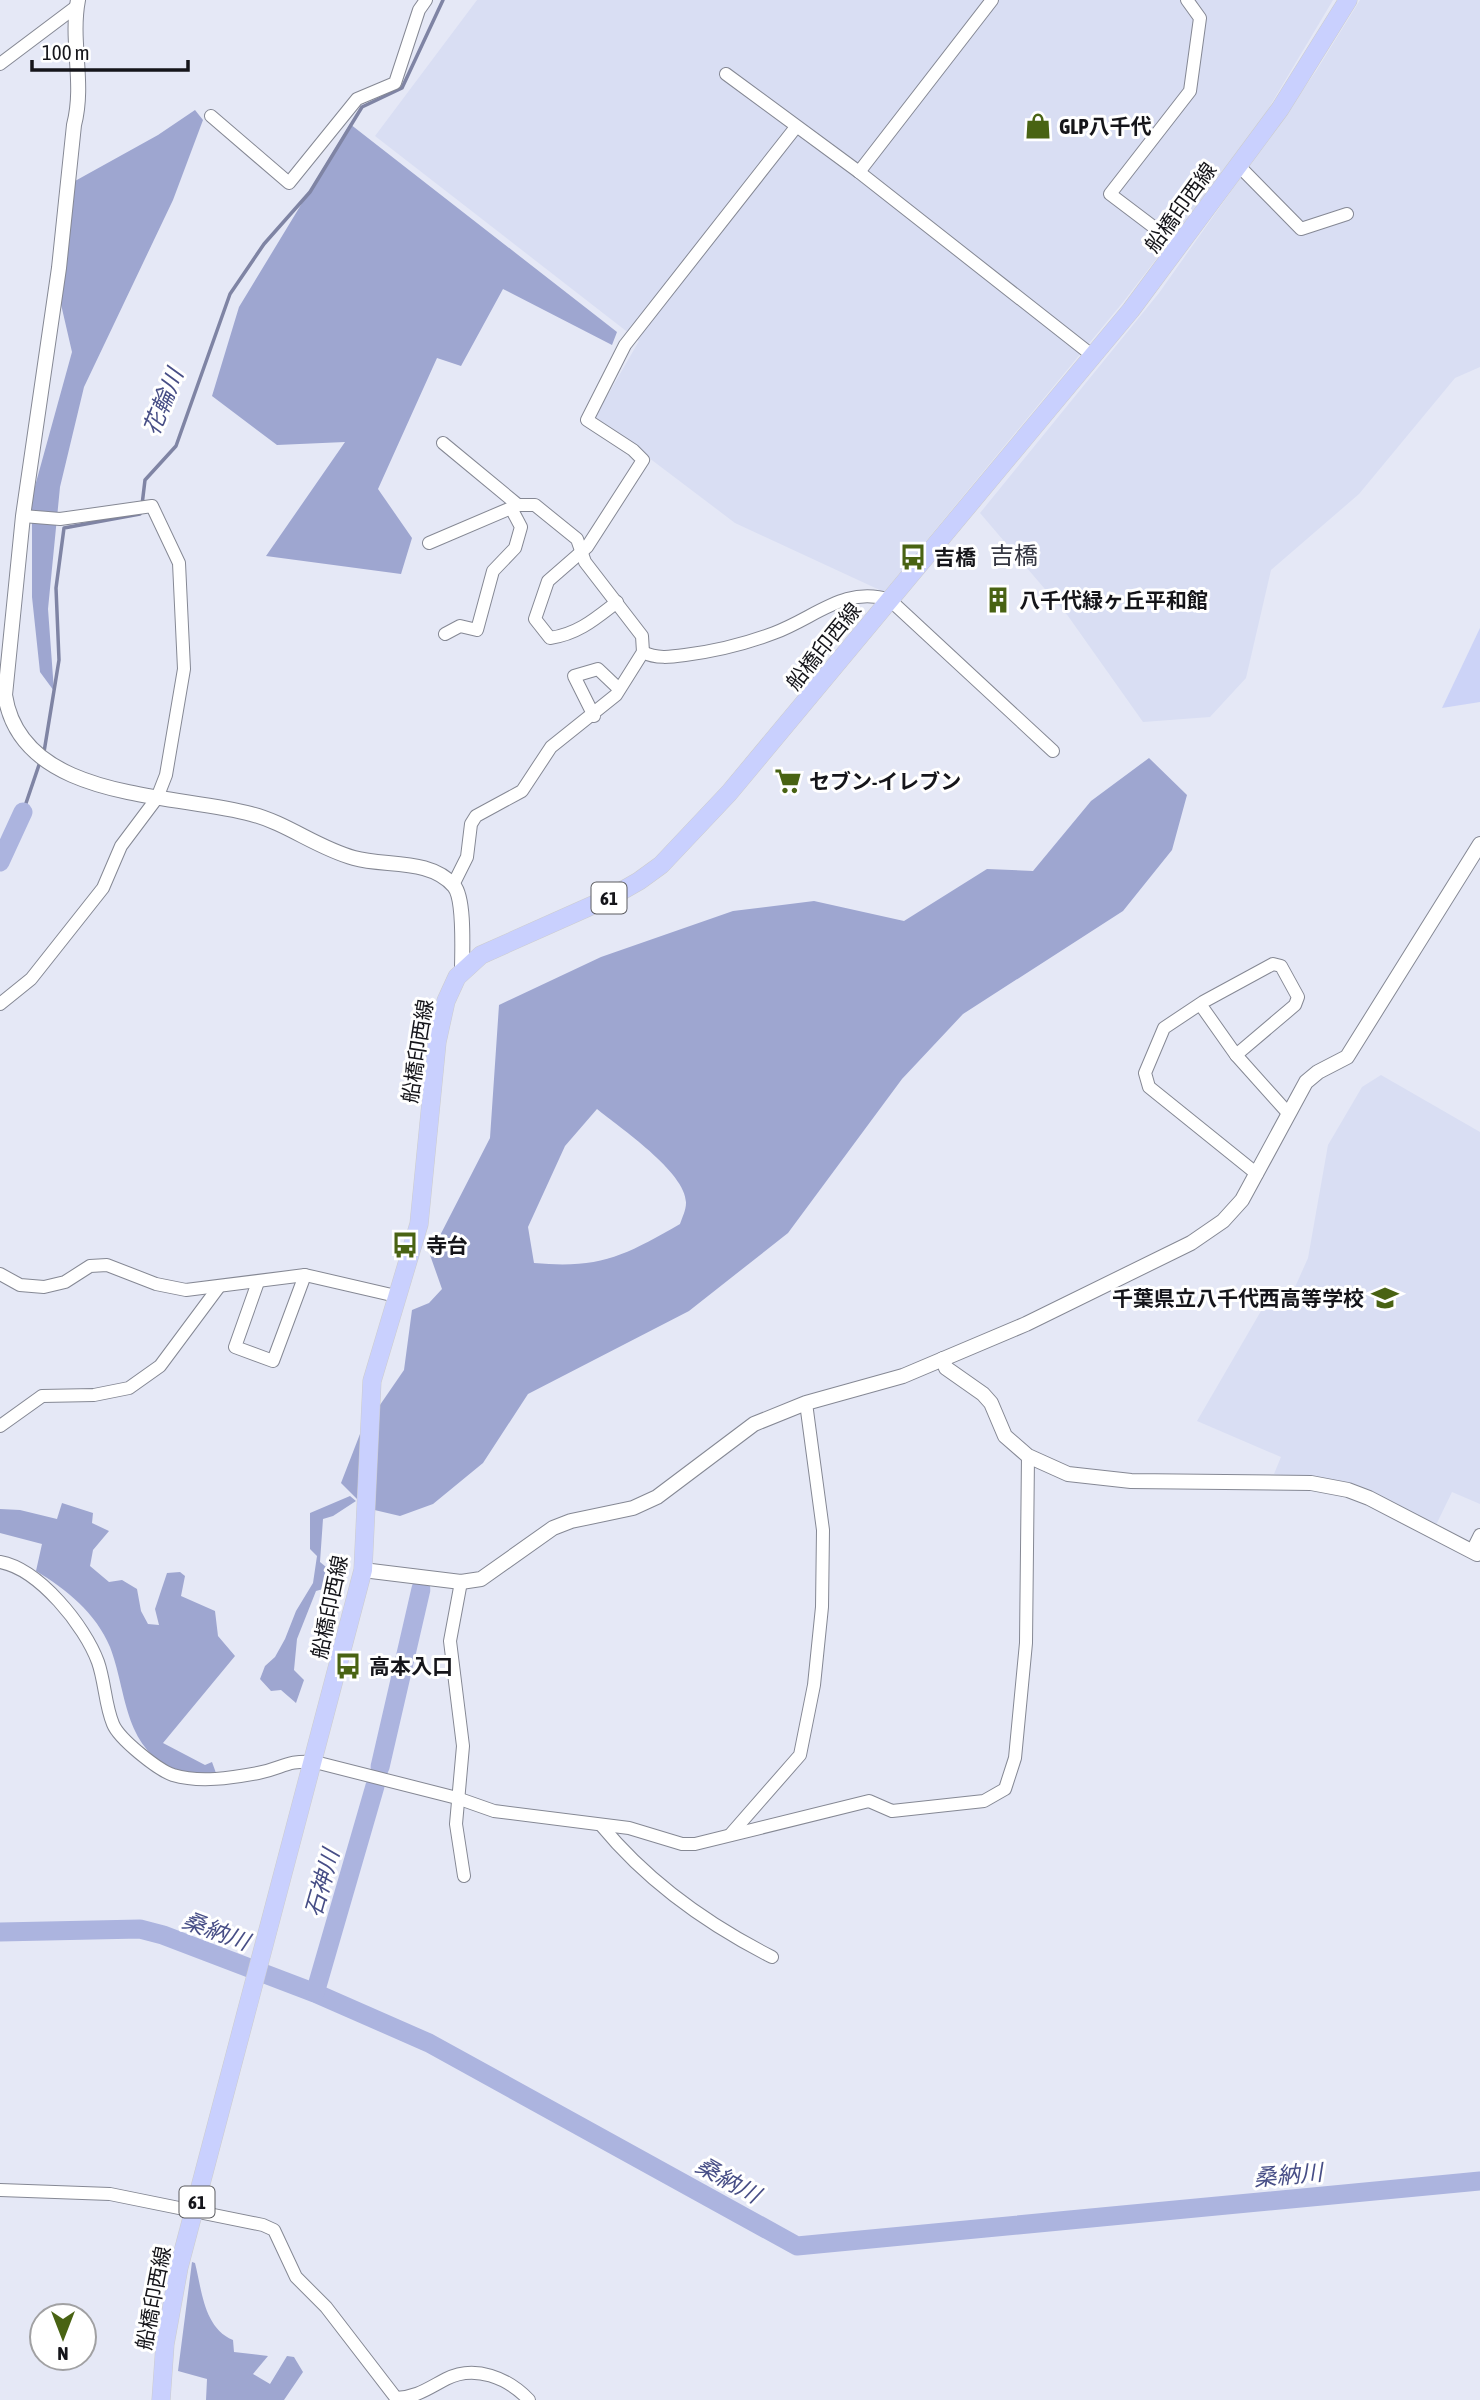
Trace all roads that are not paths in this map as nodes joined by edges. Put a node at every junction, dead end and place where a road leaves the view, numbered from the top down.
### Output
1 (426, 0) edge
2 (992, 0) edge
3 (1187, 0) edge
4 (1348, 0) edge
5 (78, 3) edge
6 (0, 64) edge
7 (726, 74) dead end
8 (211, 116) dead end
9 (796, 127) junction
10 (1239, 166) junction
11 (859, 172) junction
12 (1347, 214) dead end
13 (1180, 247) junction
14 (1093, 356) junction
15 (443, 443) dead end
16 (514, 507) junction
17 (23, 516) junction
18 (429, 543) dead end
19 (582, 552) junction
20 (890, 600) junction
21 (617, 602) junction
22 (445, 634) dead end
23 (643, 652) junction
24 (619, 690) junction
25 (4, 712) edge
26 (594, 716) junction
27 (1053, 751) dead end
28 (157, 798) junction
29 (1480, 844) edge
30 (453, 885) junction
31 (462, 970) junction
32 (0, 1004) edge
33 (1200, 1004) junction
34 (1236, 1055) junction
35 (1289, 1113) junction
36 (1257, 1174) junction
37 (0, 1275) edge
38 (305, 1275) junction
39 (258, 1282) junction
40 (218, 1288) junction
41 (396, 1296) junction
42 (943, 1359) junction
43 (806, 1403) junction
44 (0, 1426) edge
45 (1028, 1456) junction
46 (1480, 1535) edge
47 (1477, 1553) edge
48 (0, 1562) edge
49 (363, 1570) junction
50 (461, 1582) junction
51 (314, 1762) junction
52 (457, 1798) junction
53 (601, 1825) junction
54 (730, 1835) junction
55 (464, 1876) dead end
56 (772, 1956) dead end
57 (0, 2190) edge
58 (195, 2212) junction
59 (160, 2400) edge
60 (529, 2400) edge

1 - 8 street
2 - 11 street
3 - 13 street
4 - 10 main road, 船橋印西線 / 61
5 - 6 street
5 - 17 street
7 - 9 street
9 - 11 street
9 - 19 street
10 - 12 street
10 - 13 main road, 船橋印西線 / 61
11 - 14 street
13 - 14 main road, 船橋印西線 / 61
14 - 20 main road, 船橋印西線 / 61
15 - 16 street
16 - 18 street
16 - 19 street
16 - 22 street
17 - 25 street
17 - 28 street
19 - 21 street
19 - 21 street
20 - 23 street
20 - 27 street
20 - 31 main road, 船橋印西線 / 61
21 - 23 street
23 - 24 street
24 - 26 street
24 - 26 street
25 - 28 street
26 - 30 street
28 - 30 street
28 - 32 street
29 - 35 street
30 - 31 street
31 - 41 main road, 船橋印西線 / 61
33 - 34 street
33 - 34 street
33 - 36 street
34 - 35 street
35 - 36 street
36 - 42 street
37 - 40 street
38 - 39 street
38 - 39 street
38 - 41 street
39 - 40 street
40 - 44 street
41 - 49 main road, 船橋印西線 / 61
42 - 43 street
42 - 45 street
43 - 50 street
43 - 54 street
45 - 47 street
45 - 54 street
46 - 47 street
48 - 51 street
49 - 50 street
49 - 51 main road, 船橋印西線 / 61
50 - 52 street
51 - 52 street
51 - 58 main road, 船橋印西線 / 61
52 - 53 street
52 - 55 street
53 - 54 street
53 - 56 street
57 - 58 street
58 - 59 main road, 船橋印西線 / 61
58 - 60 street

